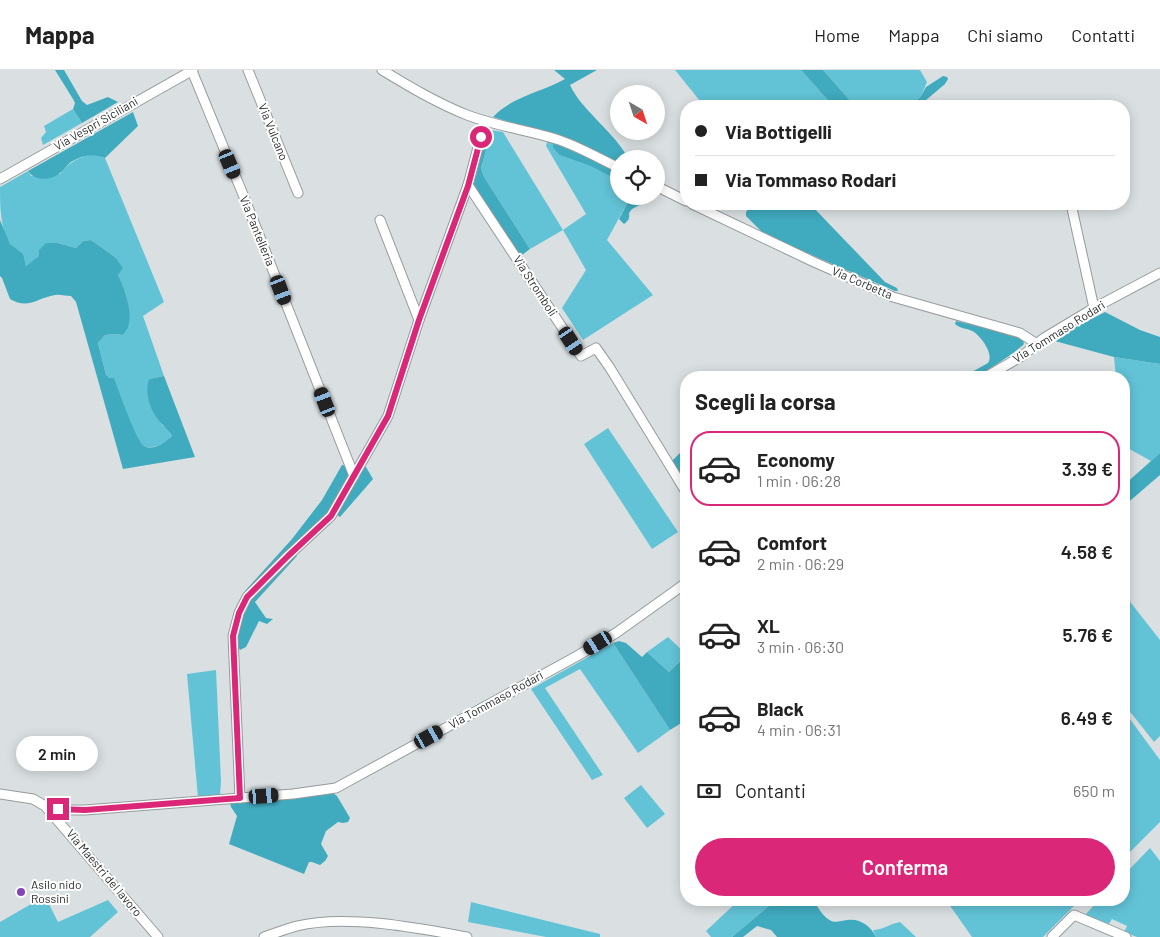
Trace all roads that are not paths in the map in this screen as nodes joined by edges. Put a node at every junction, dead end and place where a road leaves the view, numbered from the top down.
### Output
1 (192, 70) edge
2 (248, 70) edge
3 (382, 70) edge
4 (485, 121) junction
5 (610, 164) edge
6 (0, 179) edge
7 (468, 186) junction
8 (665, 190) edge
9 (298, 194) dead end
10 (680, 198) edge
11 (705, 210) edge
12 (1072, 210) edge
13 (380, 220) dead end
14 (1160, 273) edge
15 (1094, 308) junction
16 (419, 320) junction
17 (1037, 344) junction
18 (996, 371) edge
19 (354, 476) junction
20 (680, 482) edge
21 (680, 587) edge
22 (0, 794) edge
23 (240, 798) junction
24 (49, 810) junction
25 (158, 937) edge
26 (264, 937) edge
27 (467, 937) edge
28 (1052, 937) edge
29 (1126, 937) edge

1 - 6 street, Via Vespri Siciliani
1 - 19 street, Via Pantelleria
2 - 9 street, Via Vulcano
3 - 4 street
4 - 5 street
4 - 7 street
7 - 16 street
7 - 20 street, Via Stromboli
8 - 10 street
11 - 17 street, Via Corbetta
12 - 15 street
13 - 16 street
14 - 15 street, Via Tommaso Rodari
15 - 17 street, Via Tommaso Rodari
16 - 19 street
17 - 18 street, Via Tommaso Rodari
19 - 23 street
21 - 23 street, Via Tommaso Rodari
22 - 24 street, Via Tommaso Rodari
23 - 24 street, Via Tommaso Rodari
24 - 25 street, Via Maestri del lavoro
26 - 27 street
28 - 29 street

